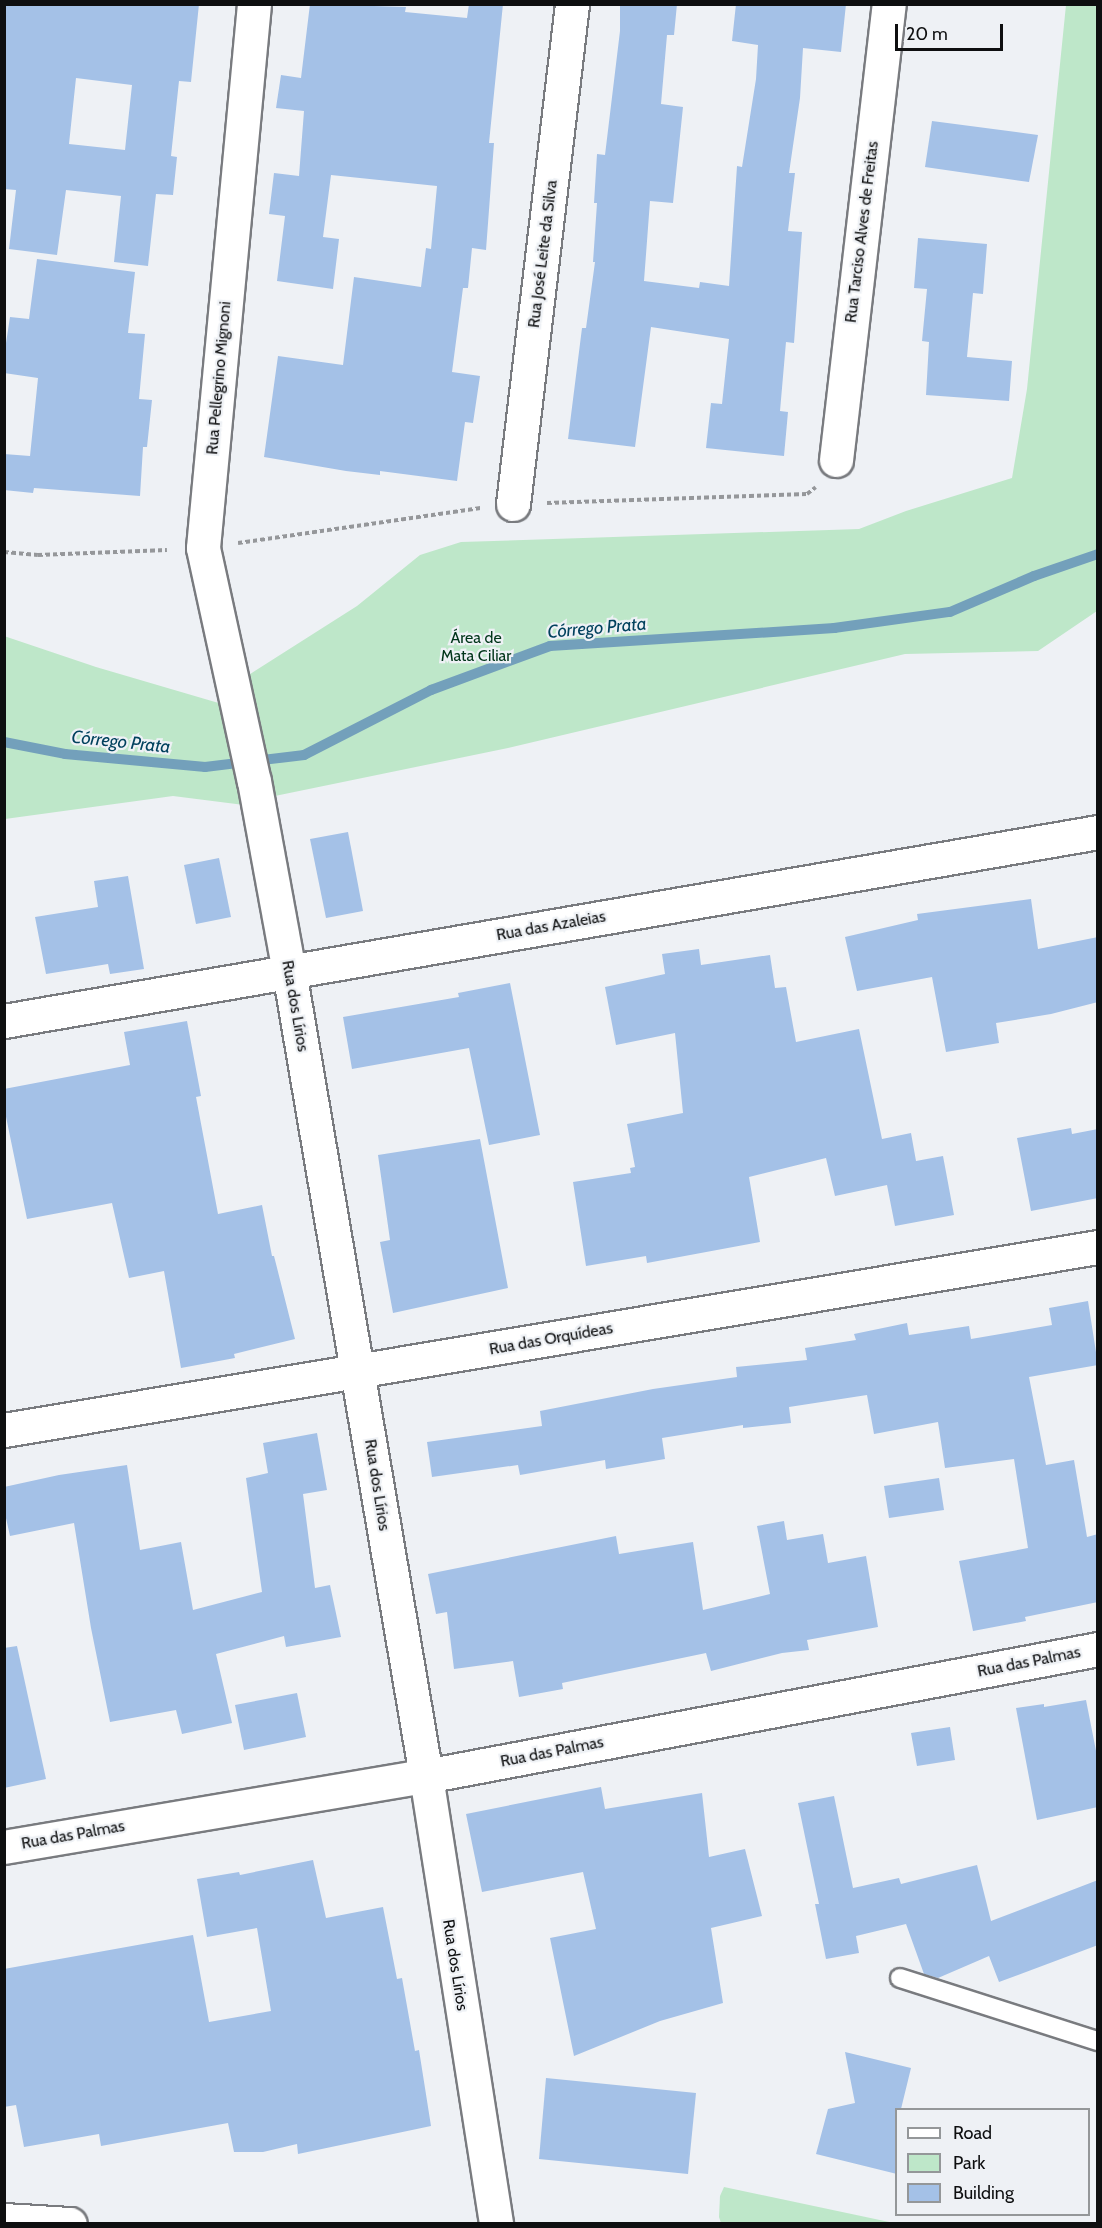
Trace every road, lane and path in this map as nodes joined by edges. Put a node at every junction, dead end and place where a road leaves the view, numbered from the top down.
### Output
1 (254, 4) edge
2 (572, 4) edge
3 (888, 4) edge
4 (836, 460) joint
5 (513, 504) junction
6 (203, 548) junction
7 (4, 552) edge
8 (247, 748) joint
9 (1098, 832) edge
10 (289, 971) junction
11 (4, 1021) edge
12 (1098, 1247) edge
13 (358, 1371) junction
14 (4, 1430) edge
15 (1098, 1649) edge
16 (426, 1776) junction
17 (4, 1847) edge
18 (900, 1978) dead end
19 (1098, 2041) edge
20 (4, 2220) edge
21 (70, 2223) edge
22 (496, 2223) edge

1 - 6 main road, Rua Pellegrino Mignoni
2 - 5 main road, Rua José Leite da Silva
3 - 4 main road, Rua Tarciso Alves de Freitas
4 - 5 path
5 - 6 path
6 - 7 path
6 - 8 main road, Rua Pellegrino Mignoni
8 - 10 main road, Rua dos Lírios
9 - 10 main road, Rua das Azaleias
10 - 11 main road, Rua das Azaleias
10 - 13 main road, Rua dos Lírios
12 - 13 main road, Rua das Orquídeas
13 - 14 main road, Rua das Orquídeas
13 - 16 main road, Rua dos Lírios
15 - 16 main road, Rua das Palmas
16 - 17 main road, Rua das Palmas
16 - 22 main road, Rua dos Lírios
18 - 19 lane
20 - 21 main road

